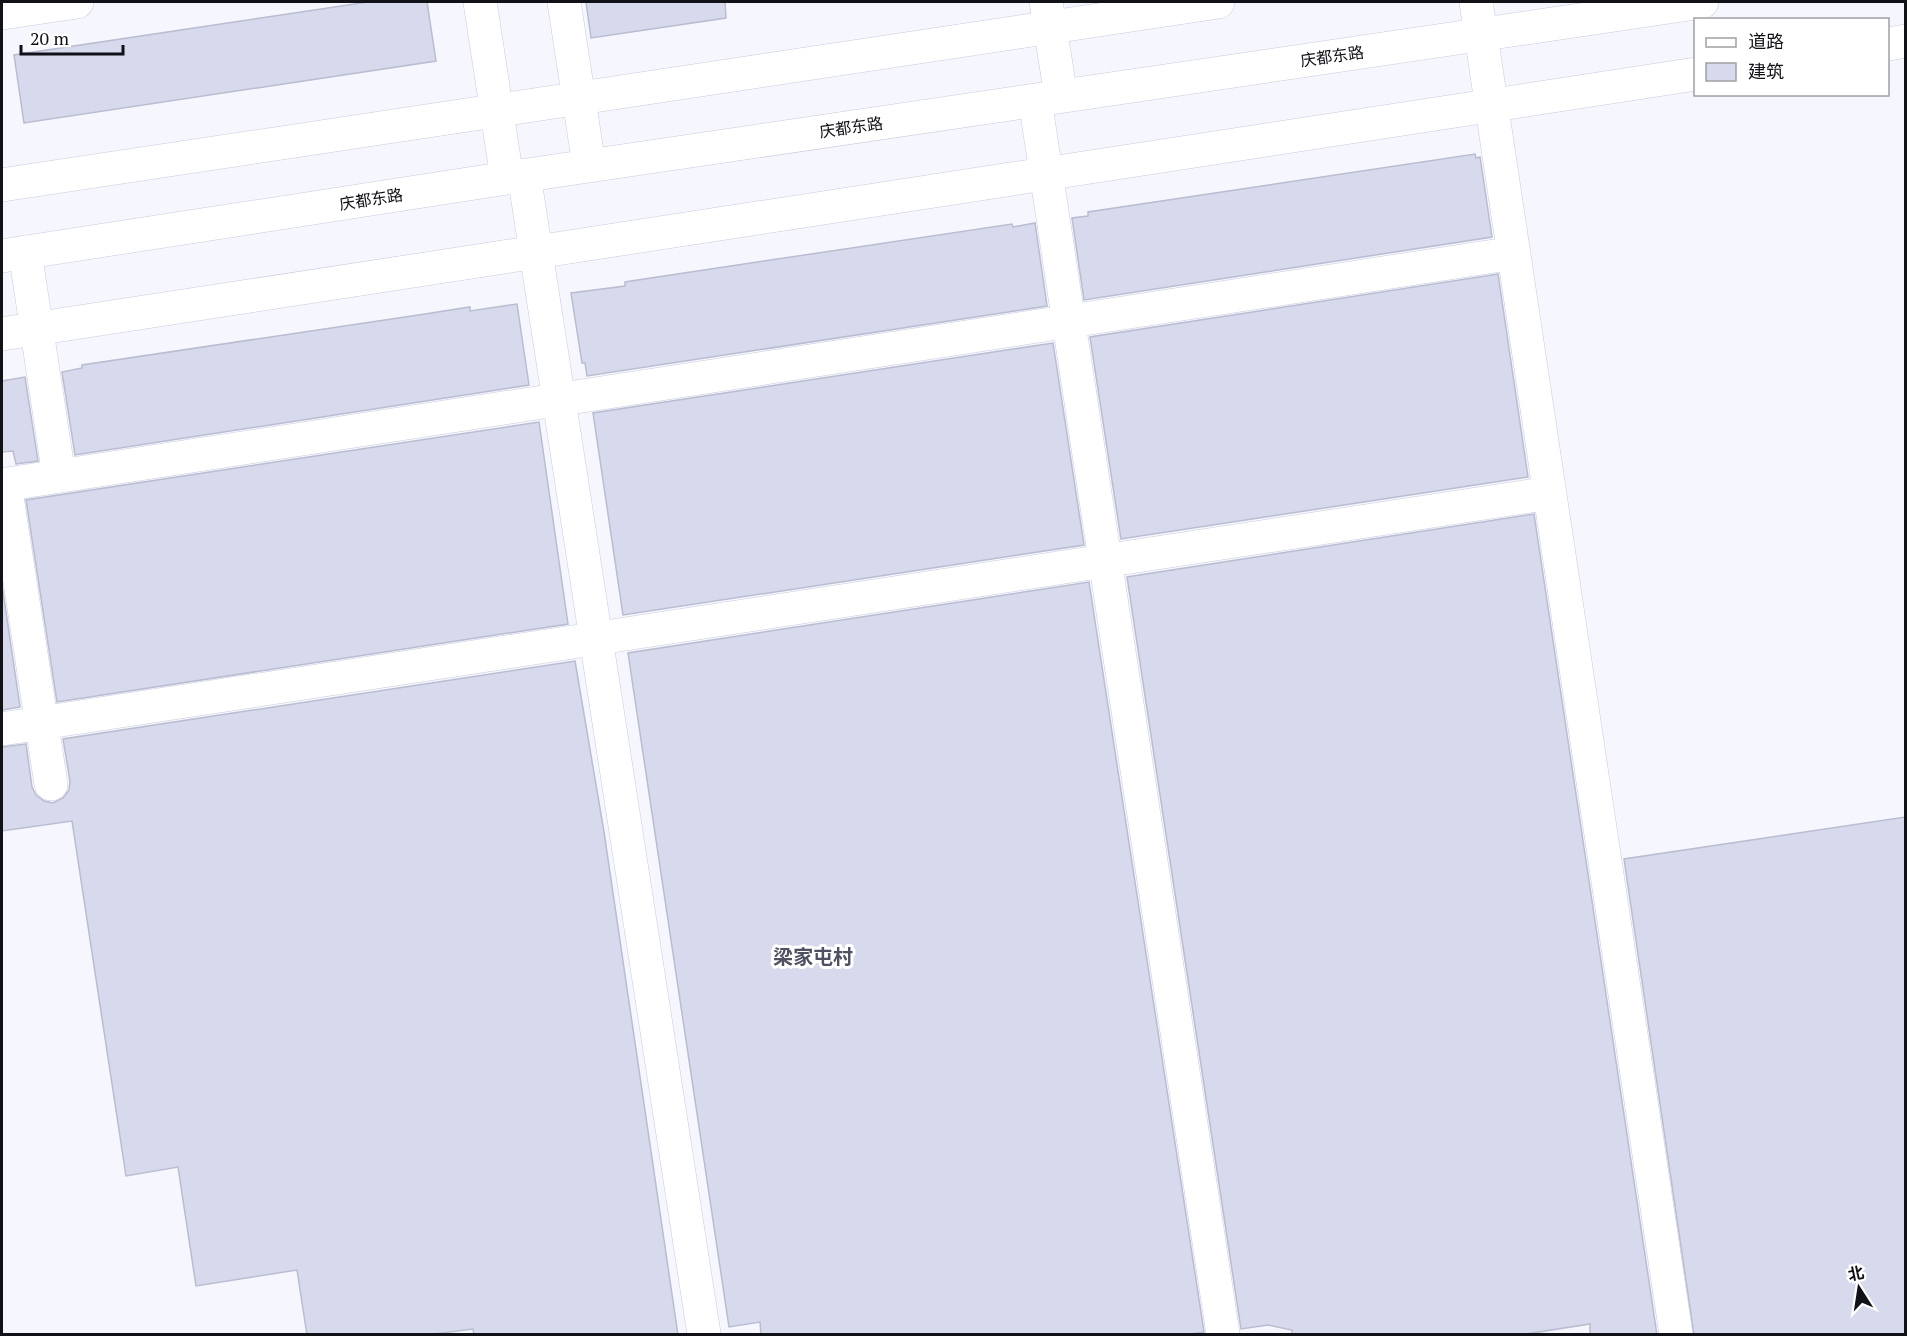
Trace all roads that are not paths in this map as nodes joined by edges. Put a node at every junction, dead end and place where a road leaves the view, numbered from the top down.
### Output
1 (77, 2) edge
2 (480, 2) edge
3 (564, 2) edge
4 (1218, 2) edge
5 (1476, 2) edge
6 (1702, 2) edge
7 (2, 13) edge
8 (1048, 14) edge
9 (1481, 34) junction
10 (1905, 41) edge
11 (1889, 44) edge
12 (1694, 74) edge
13 (579, 98) junction
14 (1048, 98) junction
15 (1491, 105) junction
16 (496, 110) junction
17 (589, 165) junction
18 (1046, 173) junction
19 (515, 177) junction
20 (2, 185) edge
21 (536, 251) junction
22 (13, 254) edge
23 (1514, 254) junction
24 (1068, 321) junction
25 (37, 328) junction
26 (2, 334) edge
27 (559, 400) junction
28 (59, 476) junction
29 (3, 484) edge
30 (1550, 493) junction
31 (1105, 561) junction
32 (596, 639) junction
33 (42, 723) junction
34 (2, 729) edge
35 (51, 784) dead end
36 (704, 1335) edge
37 (1223, 1335) edge
38 (1676, 1335) edge

1 - 7 street
2 - 16 street
3 - 13 street
4 - 8 street
5 - 9 street
6 - 9 street, 庆都东路
8 - 13 street
8 - 14 street
9 - 14 street, 庆都东路
9 - 15 street
10 - 11 street
12 - 15 street
13 - 16 street
13 - 17 street
14 - 17 street, 庆都东路
14 - 18 street
15 - 18 street
15 - 23 street
16 - 19 street
16 - 20 street
17 - 19 street, 庆都东路
18 - 21 street
18 - 24 street
19 - 21 street
19 - 22 street, 庆都东路
21 - 25 street
21 - 27 street
22 - 25 street
23 - 24 street
23 - 30 street
24 - 27 street
24 - 31 street
25 - 26 street
25 - 28 street
27 - 28 street
27 - 32 street
28 - 29 street
29 - 33 street
30 - 31 street
30 - 38 street
31 - 32 street
31 - 37 street
32 - 33 street
32 - 36 street
33 - 34 street
33 - 35 street

